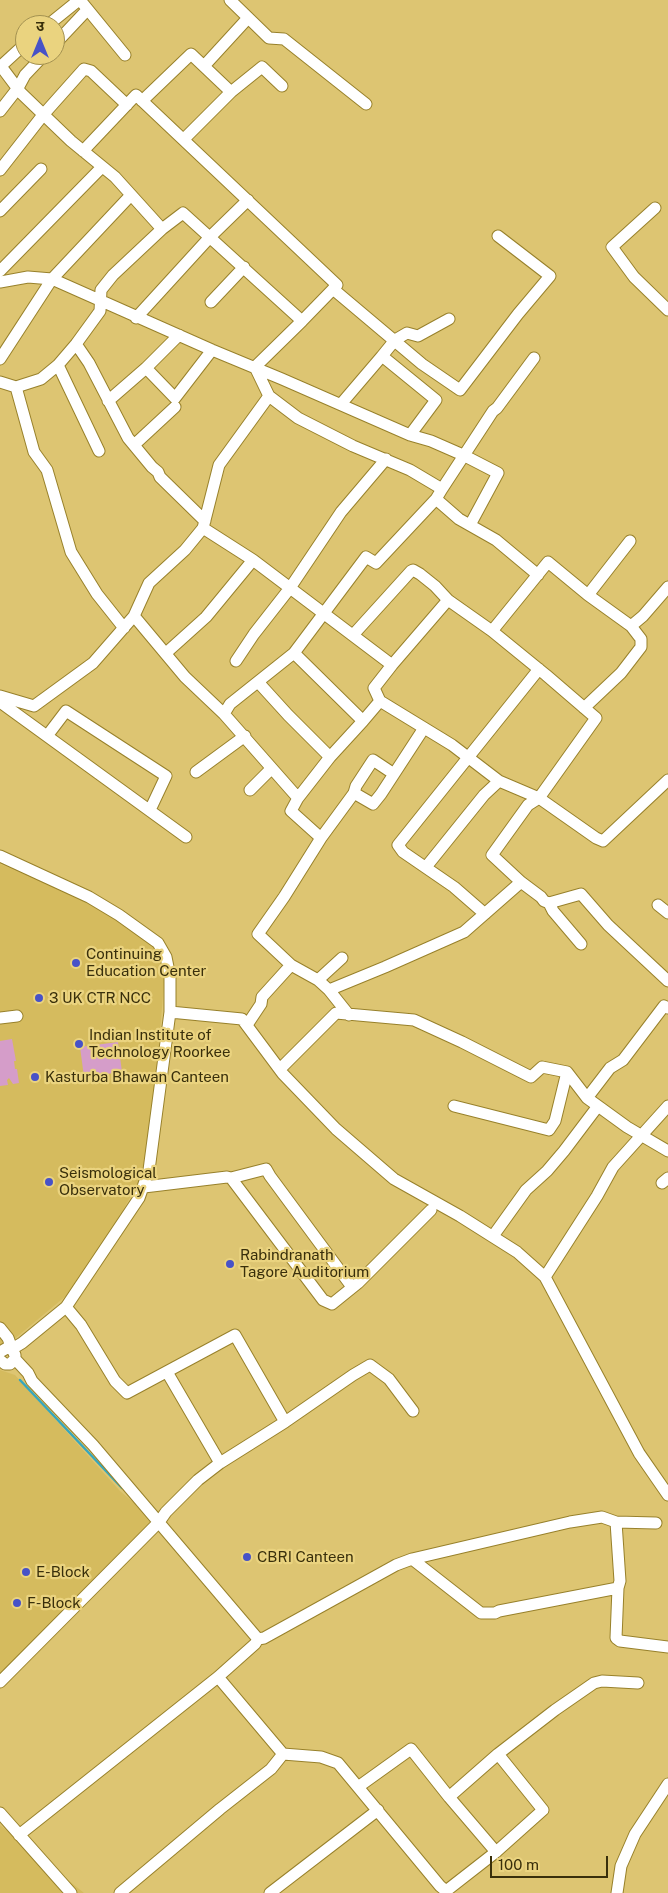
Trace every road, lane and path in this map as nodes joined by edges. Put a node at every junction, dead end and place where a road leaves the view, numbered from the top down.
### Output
1 (79, 0) edge
2 (230, 0) edge
3 (87, 10) junction
4 (60, 15) edge
5 (248, 18) junction
6 (65, 33) edge
7 (15, 53) edge
8 (126, 56) dead end
9 (35, 65) edge
10 (0, 66) edge
11 (204, 66) junction
12 (282, 86) dead end
13 (18, 88) junction
14 (231, 92) junction
15 (142, 101) junction
16 (366, 104) dead end
17 (127, 105) junction
18 (0, 111) edge
19 (43, 115) junction
20 (184, 139) junction
21 (83, 151) junction
22 (102, 167) junction
23 (0, 170) edge
24 (41, 170) dead end
25 (131, 195) junction
26 (248, 200) junction
27 (655, 208) dead end
28 (0, 212) edge
29 (162, 229) junction
30 (498, 236) dead end
31 (210, 237) junction
32 (244, 267) junction
33 (0, 272) edge
34 (52, 279) junction
35 (0, 282) edge
36 (333, 289) junction
37 (99, 301) junction
38 (211, 302) dead end
39 (668, 310) edge
40 (136, 318) junction
41 (449, 319) dead end
42 (302, 321) junction
43 (180, 335) junction
44 (395, 340) junction
45 (76, 344) junction
46 (212, 350) junction
47 (382, 356) junction
48 (534, 358) dead end
49 (0, 359) edge
50 (58, 366) junction
51 (255, 367) junction
52 (146, 368) junction
53 (0, 382) edge
54 (16, 387) junction
55 (269, 396) junction
56 (108, 401) junction
57 (341, 404) junction
58 (175, 407) dead end
59 (410, 435) junction
60 (134, 446) junction
61 (99, 451) dead end
62 (463, 455) junction
63 (386, 460) junction
64 (439, 494) junction
65 (204, 524) junction
66 (470, 525) junction
67 (630, 540) dead end
68 (253, 560) junction
69 (538, 575) junction
70 (668, 587) edge
71 (290, 588) junction
72 (588, 595) junction
73 (448, 600) junction
74 (325, 613) junction
75 (134, 616) junction
76 (631, 626) junction
77 (124, 628) junction
78 (492, 631) junction
79 (353, 635) junction
80 (166, 653) junction
81 (294, 653) junction
82 (236, 661) dead end
83 (392, 665) junction
84 (539, 669) junction
85 (258, 682) junction
86 (0, 696) edge
87 (380, 701) junction
88 (0, 702) edge
89 (584, 708) junction
90 (224, 714) junction
91 (362, 721) junction
92 (424, 728) junction
93 (47, 736) junction
94 (245, 736) junction
95 (330, 757) junction
96 (469, 757) junction
97 (271, 769) junction
98 (196, 772) dead end
99 (394, 774) junction
100 (668, 780) edge
101 (499, 781) junction
102 (250, 790) dead end
103 (354, 792) junction
104 (298, 798) junction
105 (539, 798) junction
106 (150, 810) junction
107 (186, 836) dead end
108 (321, 838) junction
109 (0, 856) edge
110 (426, 867) junction
111 (521, 882) junction
112 (549, 903) junction
113 (658, 905) dead end
114 (668, 913) edge
115 (485, 914) junction
116 (581, 944) dead end
117 (342, 958) dead end
118 (291, 965) junction
119 (318, 980) junction
120 (668, 981) edge
121 (329, 990) junction
122 (667, 1005) edge
123 (170, 1012) junction
124 (349, 1014) junction
125 (17, 1016) dead end
126 (0, 1018) edge
127 (247, 1025) junction
128 (280, 1070) junction
129 (567, 1072) junction
130 (587, 1098) junction
131 (454, 1106) dead end
132 (598, 1106) junction
133 (668, 1106) edge
134 (641, 1135) junction
135 (668, 1151) edge
136 (231, 1178) junction
137 (144, 1187) junction
138 (431, 1210) dead end
139 (493, 1236) junction
140 (545, 1277) junction
141 (352, 1286) junction
142 (66, 1307) junction
143 (0, 1328) edge
144 (0, 1334) edge
145 (6, 1357) edge
146 (167, 1372) junction
147 (413, 1411) dead end
148 (286, 1422) junction
149 (220, 1463) junction
150 (668, 1495) edge
151 (159, 1522) junction
152 (616, 1522) junction
153 (656, 1523) dead end
154 (412, 1559) junction
155 (618, 1588) junction
156 (258, 1639) junction
157 (668, 1647) edge
158 (218, 1676) junction
159 (0, 1682) edge
160 (638, 1683) dead end
161 (282, 1754) junction
162 (498, 1754) junction
163 (668, 1784) edge
164 (358, 1788) junction
165 (448, 1798) junction
166 (378, 1810) junction
167 (0, 1813) edge
168 (19, 1836) junction
169 (496, 1852) junction
170 (71, 1893) edge
171 (120, 1893) edge
172 (270, 1893) edge
173 (617, 1893) edge

1 - 3 street
1 - 4 street
2 - 5 street
3 - 6 street
3 - 8 street
5 - 11 street
5 - 16 street
7 - 10 street
9 - 13 street
10 - 13 street
11 - 14 street
11 - 15 street
12 - 14 street
13 - 18 street
13 - 19 street
14 - 20 street
15 - 17 street
15 - 20 street
17 - 19 street
17 - 21 street
19 - 21 street
19 - 23 street
20 - 26 street
21 - 22 street
22 - 25 street
22 - 33 street
24 - 28 street
25 - 29 street
25 - 34 street
26 - 31 street
26 - 36 street
27 - 39 street
29 - 31 street
29 - 37 street
30 - 44 street
31 - 32 street
31 - 40 street
32 - 38 street
32 - 42 street
34 - 35 street
34 - 37 street
34 - 49 street
36 - 42 street
36 - 44 street
37 - 40 street
37 - 45 street
40 - 43 street
41 - 44 street
42 - 51 street
43 - 46 street
43 - 52 street
44 - 47 street
45 - 50 street
45 - 56 street
46 - 51 street
46 - 52 street
47 - 57 street
47 - 59 street
48 - 62 street
50 - 54 street
50 - 61 street
51 - 55 street
51 - 57 street
52 - 56 street
53 - 54 street
54 - 77 street
55 - 63 street
55 - 65 street
56 - 60 street
57 - 59 street
58 - 60 street
59 - 62 street
60 - 65 street
62 - 64 street
62 - 66 street
63 - 64 street
63 - 71 street
64 - 66 street
64 - 74 street
65 - 68 street
65 - 75 street
66 - 69 street
67 - 72 street
68 - 71 street
68 - 80 street
69 - 72 street
69 - 78 street
70 - 76 street
71 - 74 street
71 - 82 street
72 - 76 street
73 - 78 street
73 - 79 street
73 - 83 street
74 - 79 street
74 - 81 street
75 - 77 street
75 - 80 street
76 - 89 street
77 - 86 street
78 - 84 street
79 - 83 street
80 - 90 street
81 - 85 street
81 - 91 street
83 - 87 street
84 - 89 street
84 - 96 street
85 - 90 street
85 - 95 street
87 - 91 street
87 - 92 street
88 - 93 street
89 - 105 street
90 - 94 street
91 - 95 street
92 - 96 street
92 - 99 street
93 - 106 street
93 - 106 street
94 - 97 street
94 - 98 street
95 - 104 street
96 - 101 street
96 - 110 street
97 - 102 street
97 - 104 street
99 - 103 street
99 - 103 street
100 - 105 street
101 - 105 street
101 - 110 street
103 - 108 street
104 - 108 street
105 - 111 street
106 - 107 street
108 - 118 street
109 - 123 street
110 - 115 street
111 - 112 street
111 - 115 street
112 - 116 street
112 - 120 street
113 - 114 street
115 - 121 street
117 - 119 street
118 - 119 street
118 - 127 street
119 - 121 street
121 - 124 street
122 - 130 street
123 - 127 street
123 - 137 street
124 - 128 street
124 - 129 street
125 - 126 street
127 - 128 street
128 - 139 street
129 - 130 street
129 - 131 street
130 - 132 street
132 - 134 street
132 - 139 street
133 - 134 street
134 - 135 street
134 - 140 street
136 - 137 street
136 - 141 street
136 - 141 street
137 - 142 street
138 - 141 street
139 - 140 street
140 - 150 street
142 - 145 street
142 - 146 street
143 - 145 street
144 - 145 street
145 - 151 street
146 - 148 street
146 - 149 street
147 - 148 street
148 - 149 street
149 - 151 street
151 - 156 street
151 - 159 street
152 - 153 street
152 - 154 street
152 - 155 street
154 - 155 street
154 - 156 street
155 - 157 street
156 - 158 street
158 - 161 street
158 - 168 street
160 - 162 street
161 - 164 street
161 - 171 street
162 - 165 street
162 - 169 street
163 - 173 street
164 - 165 street
164 - 166 street
165 - 169 street
166 - 169 street
166 - 172 street
167 - 168 street
168 - 170 street

